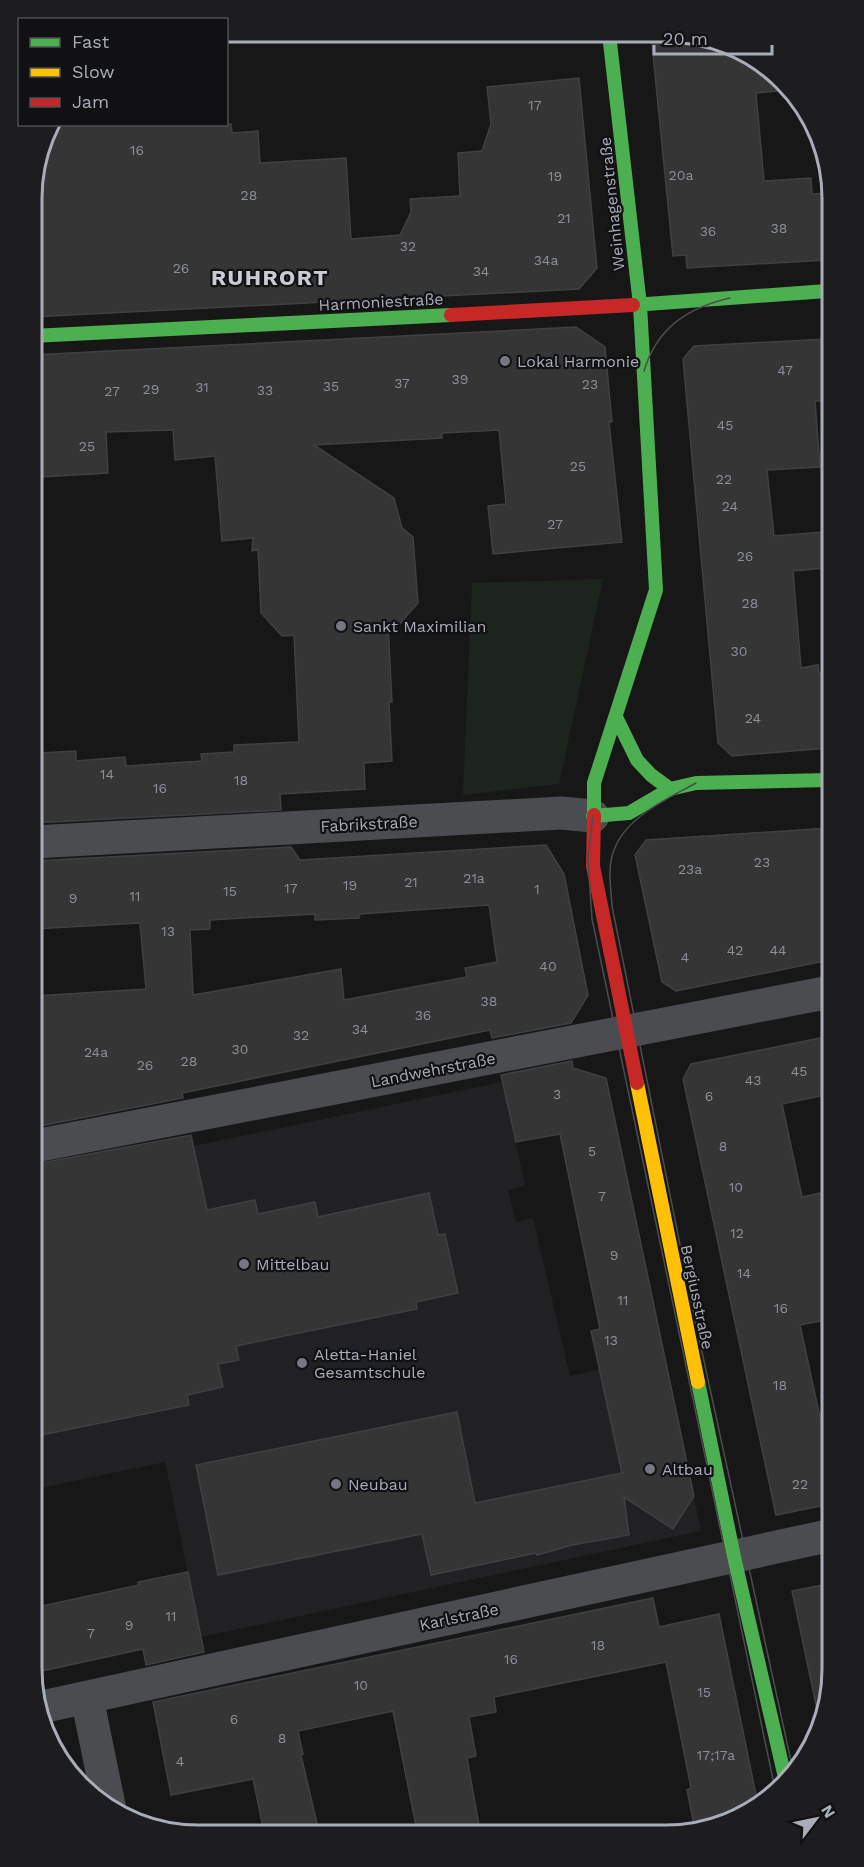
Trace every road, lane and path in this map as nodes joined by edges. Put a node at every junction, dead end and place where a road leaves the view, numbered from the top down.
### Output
1 (610, 42) edge
2 (822, 291) edge
3 (640, 305) junction
4 (42, 335) edge
5 (616, 717) junction
6 (822, 780) edge
7 (670, 789) junction
8 (593, 816) junction
9 (42, 842) edge
10 (822, 994) edge
11 (626, 1033) junction
12 (42, 1145) edge
13 (822, 1537) edge
14 (734, 1557) junction
15 (87, 1698) junction
16 (46, 1706) edge
17 (784, 1771) edge
18 (107, 1796) edge

1 - 3 street, Weinhagenstraße
2 - 3 street, Harmoniestraße
3 - 4 street, Harmoniestraße
3 - 5 street, Weinhagenstraße
5 - 7 street
5 - 8 street, Bergiusstraße
6 - 7 street, Fabrikstraße
7 - 8 street, Fabrikstraße
8 - 9 street, Fabrikstraße
8 - 11 street, Bergiusstraße
10 - 11 street, Landwehrstraße
11 - 12 street, Landwehrstraße
11 - 14 street, Bergiusstraße
13 - 14 street, Karlstraße
14 - 15 street, Karlstraße
14 - 17 street, Bergiusstraße
15 - 16 street, Karlstraße
15 - 18 street

